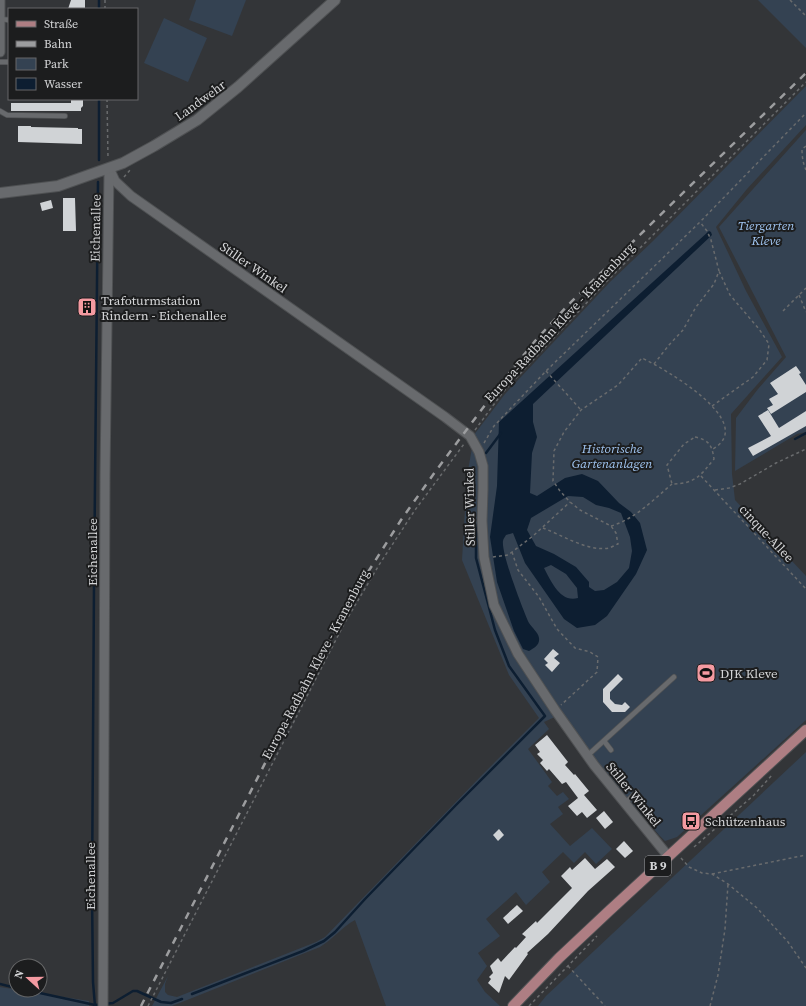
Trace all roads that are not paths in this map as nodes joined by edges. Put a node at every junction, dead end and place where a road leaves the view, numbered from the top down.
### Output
1 (0, 0) edge
2 (335, 0) edge
3 (0, 19) edge
4 (0, 52) edge
5 (0, 111) edge
6 (64, 116) dead end
7 (109, 164) junction
8 (0, 193) edge
9 (674, 676) dead end
10 (806, 730) edge
11 (604, 741) junction
12 (610, 750) dead end
13 (588, 756) junction
14 (637, 792) dead end
15 (625, 803) junction
16 (668, 856) junction
17 (103, 1006) edge
18 (513, 1006) edge

1 - 3 street
2 - 7 main road, Landwehr
3 - 4 street
5 - 6 lane
7 - 8 main road, Landwehr
7 - 13 street, Stiller Winkel
7 - 17 street, Eichenallee
9 - 11 lane
10 - 16 main road, B 9
11 - 12 lane
11 - 13 lane
13 - 15 street, Stiller Winkel
14 - 15 lane
15 - 16 street, Stiller Winkel
16 - 18 main road, B 9

